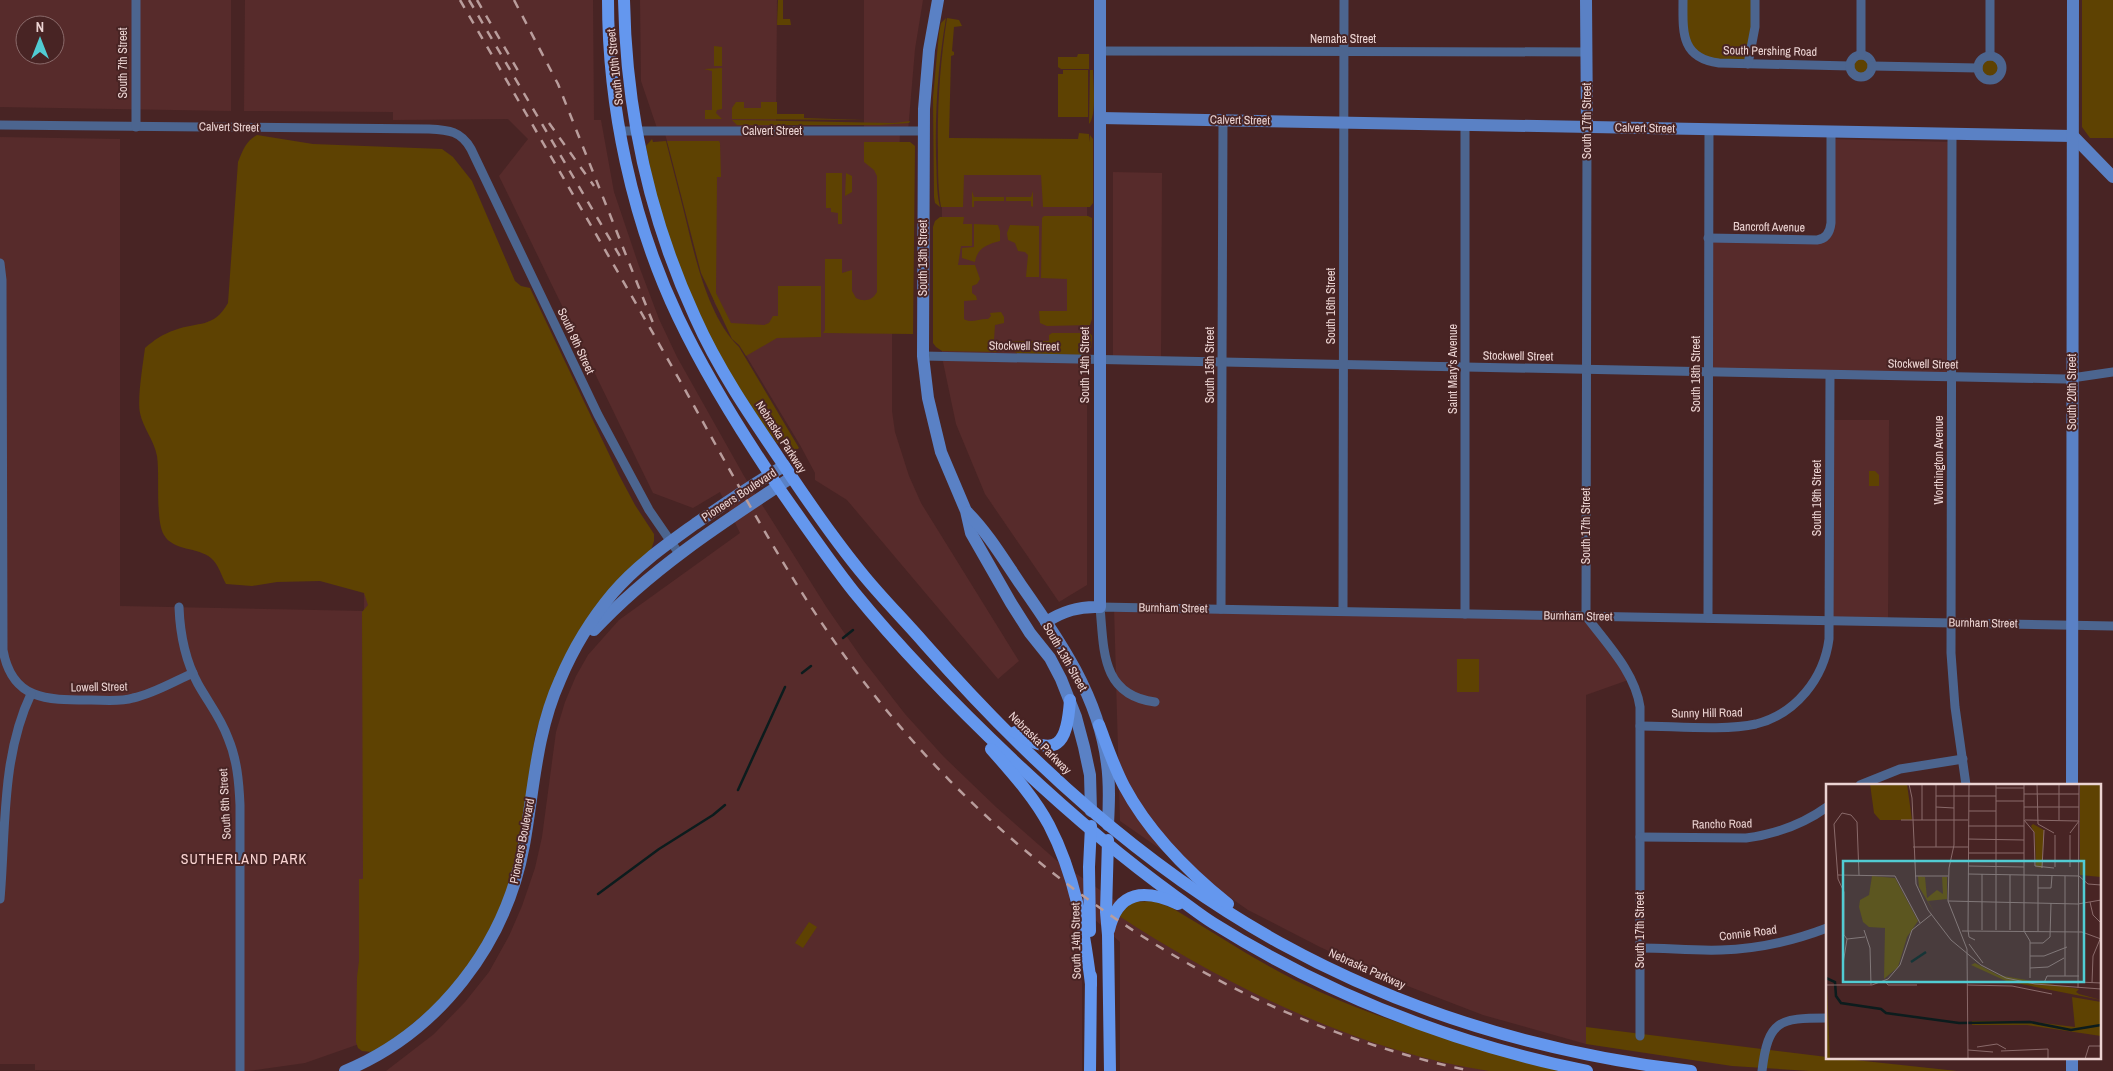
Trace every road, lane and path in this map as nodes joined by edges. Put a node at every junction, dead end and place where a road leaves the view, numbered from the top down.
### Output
1 (136, 0) edge
2 (608, 0) edge
3 (624, 0) edge
4 (938, 0) edge
5 (1100, 0) edge
6 (1344, 0) edge
7 (1586, 0) edge
8 (1683, 0) edge
9 (1755, 0) edge
10 (1861, 0) edge
11 (1990, 0) edge
12 (2073, 0) edge
13 (1100, 51) junction
14 (1344, 52) junction
15 (1586, 52) junction
16 (1861, 55) junction
17 (1990, 56) junction
18 (1748, 64) junction
19 (1850, 66) junction
20 (1872, 66) junction
21 (1978, 68) junction
22 (1100, 118) junction
23 (1222, 120) junction
24 (1344, 122) junction
25 (1465, 124) junction
26 (0, 125) edge
27 (136, 127) junction
28 (1587, 127) junction
29 (1709, 129) junction
30 (620, 132) junction
31 (636, 132) junction
32 (924, 132) junction
33 (1831, 132) junction
34 (458, 133) joint
35 (1952, 134) junction
36 (2073, 136) junction
37 (2113, 177) edge
38 (1708, 238) junction
39 (0, 263) edge
40 (923, 356) junction
41 (1099, 361) junction
42 (1222, 363) junction
43 (1343, 365) junction
44 (1465, 368) junction
45 (1587, 370) junction
46 (1708, 372) junction
47 (2113, 372) edge
48 (1830, 375) junction
49 (1952, 377) junction
50 (2072, 379) junction
51 (784, 466) junction
52 (770, 474) junction
53 (792, 478) junction
54 (778, 486) junction
55 (966, 511) junction
56 (671, 542) junction
57 (680, 555) junction
58 (178, 607) dead end
59 (1100, 607) junction
60 (1221, 609) junction
61 (1343, 611) junction
62 (1465, 614) junction
63 (1586, 616) junction
64 (1708, 618) junction
65 (1829, 621) junction
66 (1046, 622) junction
67 (1951, 623) junction
68 (2072, 625) junction
69 (2113, 626) edge
70 (572, 655) junction
71 (193, 673) junction
72 (31, 694) junction
73 (1070, 700) junction
74 (951, 701) junction
75 (1155, 702) dead end
76 (1000, 723) junction
77 (1099, 725) junction
78 (1640, 726) junction
79 (1963, 759) junction
80 (1862, 784) edge
81 (1966, 784) edge
82 (2072, 784) edge
83 (1826, 808) edge
84 (1091, 811) junction
85 (1108, 825) junction
86 (1091, 831) junction
87 (1640, 837) junction
88 (1108, 844) junction
89 (0, 899) edge
90 (1208, 920) junction
91 (1826, 928) edge
92 (1108, 934) junction
93 (1265, 934) junction
94 (1640, 948) junction
95 (1091, 984) junction
96 (1826, 1018) edge
97 (1640, 1036) dead end
98 (2072, 1058) edge
99 (365, 1067) edge
100 (240, 1071) edge
101 (345, 1071) edge
102 (1090, 1071) edge
103 (1110, 1071) edge
104 (1587, 1071) edge
105 (1691, 1071) edge
106 (1762, 1071) edge
107 (2072, 1071) edge

1 - 27 street, South 7th Street
2 - 30 main road, South 10th Street
3 - 31 main road, South 10th Street
4 - 32 street, South 13th Street
5 - 13 street, South 14th Street
6 - 14 street, South 16th Street
7 - 15 street, South 17th Street
8 - 18 street, South Pershing Road
9 - 18 street
10 - 16 street
11 - 17 street
12 - 36 street, South 20th Street
13 - 14 street, Nemaha Street
13 - 22 street, South 14th Street
14 - 15 street, Nemaha Street
14 - 24 street, South 16th Street
15 - 28 street, South 17th Street
16 - 19 street
16 - 20 street
17 - 21 street
17 - 21 street
18 - 19 street, South Pershing Road
19 - 20 street
20 - 21 street
22 - 23 street, Calvert Street
22 - 41 street, South 14th Street
23 - 24 street, Calvert Street
23 - 42 street, South 15th Street
24 - 25 street, Calvert Street
24 - 43 street, South 16th Street
25 - 28 street, Calvert Street
25 - 44 street, Saint Mary's Avenue
26 - 27 street, Calvert Street
27 - 34 street, Calvert Street
28 - 29 street, Calvert Street
28 - 45 street, South 17th Street
29 - 33 street, Calvert Street
29 - 38 street, South 18th Street
30 - 31 street, Calvert Street
30 - 52 main road
31 - 32 street, Calvert Street
31 - 51 main road, Nebraska Parkway
32 - 40 street, South 13th Street
33 - 35 street, Calvert Street
33 - 38 street, Bancroft Avenue
34 - 56 street, South 9th Street
35 - 36 street, Calvert Street
35 - 49 street, Worthington Avenue
36 - 37 street
36 - 50 street, South 20th Street
38 - 46 street, South 18th Street
39 - 72 street
40 - 41 street, Stockwell Street
40 - 55 street, South 13th Street
41 - 42 street, Stockwell Street
41 - 59 street, South 14th Street
42 - 43 street, Stockwell Street
42 - 60 street, South 15th Street
43 - 44 street, Stockwell Street
43 - 61 street, South 16th Street
44 - 45 street, Stockwell Street
44 - 62 street, Saint Mary's Avenue
45 - 46 street, Stockwell Street
45 - 63 street, South 17th Street
46 - 48 street, Stockwell Street
46 - 64 street, South 18th Street
47 - 50 street, Stockwell Street
48 - 49 street, Stockwell Street
48 - 65 street, South 19th Street
49 - 50 street, Stockwell Street
49 - 67 street, Worthington Avenue
50 - 68 street, South 20th Street
51 - 52 street, Pioneers Boulevard
51 - 53 main road, Nebraska Parkway
52 - 54 main road
52 - 56 street, Pioneers Boulevard
53 - 54 street, Pioneers Boulevard
53 - 76 main road, Nebraska Parkway
54 - 57 street, Pioneers Boulevard
54 - 74 main road
55 - 66 street, South 13th Street
55 - 73 street, South 13th Street
56 - 57 street, South 9th Street
56 - 70 street, Pioneers Boulevard
57 - 70 street, Pioneers Boulevard
58 - 71 street, South 8th Street
59 - 60 street, Burnham Street
59 - 66 street, Burnham Street
59 - 75 street, South 14th Street
60 - 61 street, Burnham Street
61 - 62 street, Burnham Street
62 - 63 street, Burnham Street
63 - 64 street, Burnham Street
63 - 78 street, South 17th Street
64 - 65 street, Burnham Street
65 - 67 street, Burnham Street
65 - 78 street, Sunny Hill Road
66 - 77 street, South 13th Street
67 - 68 street, Burnham Street
67 - 79 street, Worthington Avenue
68 - 69 street, Burnham Street
68 - 82 street, South 20th Street
70 - 99 street, Pioneers Boulevard
71 - 72 street, Lowell Street
71 - 100 street, South 8th Street
72 - 89 street
73 - 76 main road
73 - 84 street, South 13th Street
74 - 86 main road
74 - 95 main road
76 - 84 main road, Nebraska Parkway
77 - 85 street, South 13th Street
77 - 93 main road
78 - 87 street, South 17th Street
79 - 80 street
79 - 81 street, Worthington Avenue
83 - 87 street, Rancho Road
84 - 85 main road, Nebraska Parkway
84 - 86 main road, South 14th Street
85 - 88 main road
85 - 93 main road, Nebraska Parkway
86 - 88 main road
86 - 95 main road, South 14th Street
87 - 94 street, South 17th Street
88 - 90 main road
88 - 92 main road
90 - 92 main road
90 - 104 main road
91 - 94 street, Connie Road
92 - 103 main road
93 - 105 main road, Nebraska Parkway
94 - 97 street, South 17th Street
95 - 102 main road, South 14th Street
96 - 106 street
98 - 107 street
99 - 101 street, Pioneers Boulevard

